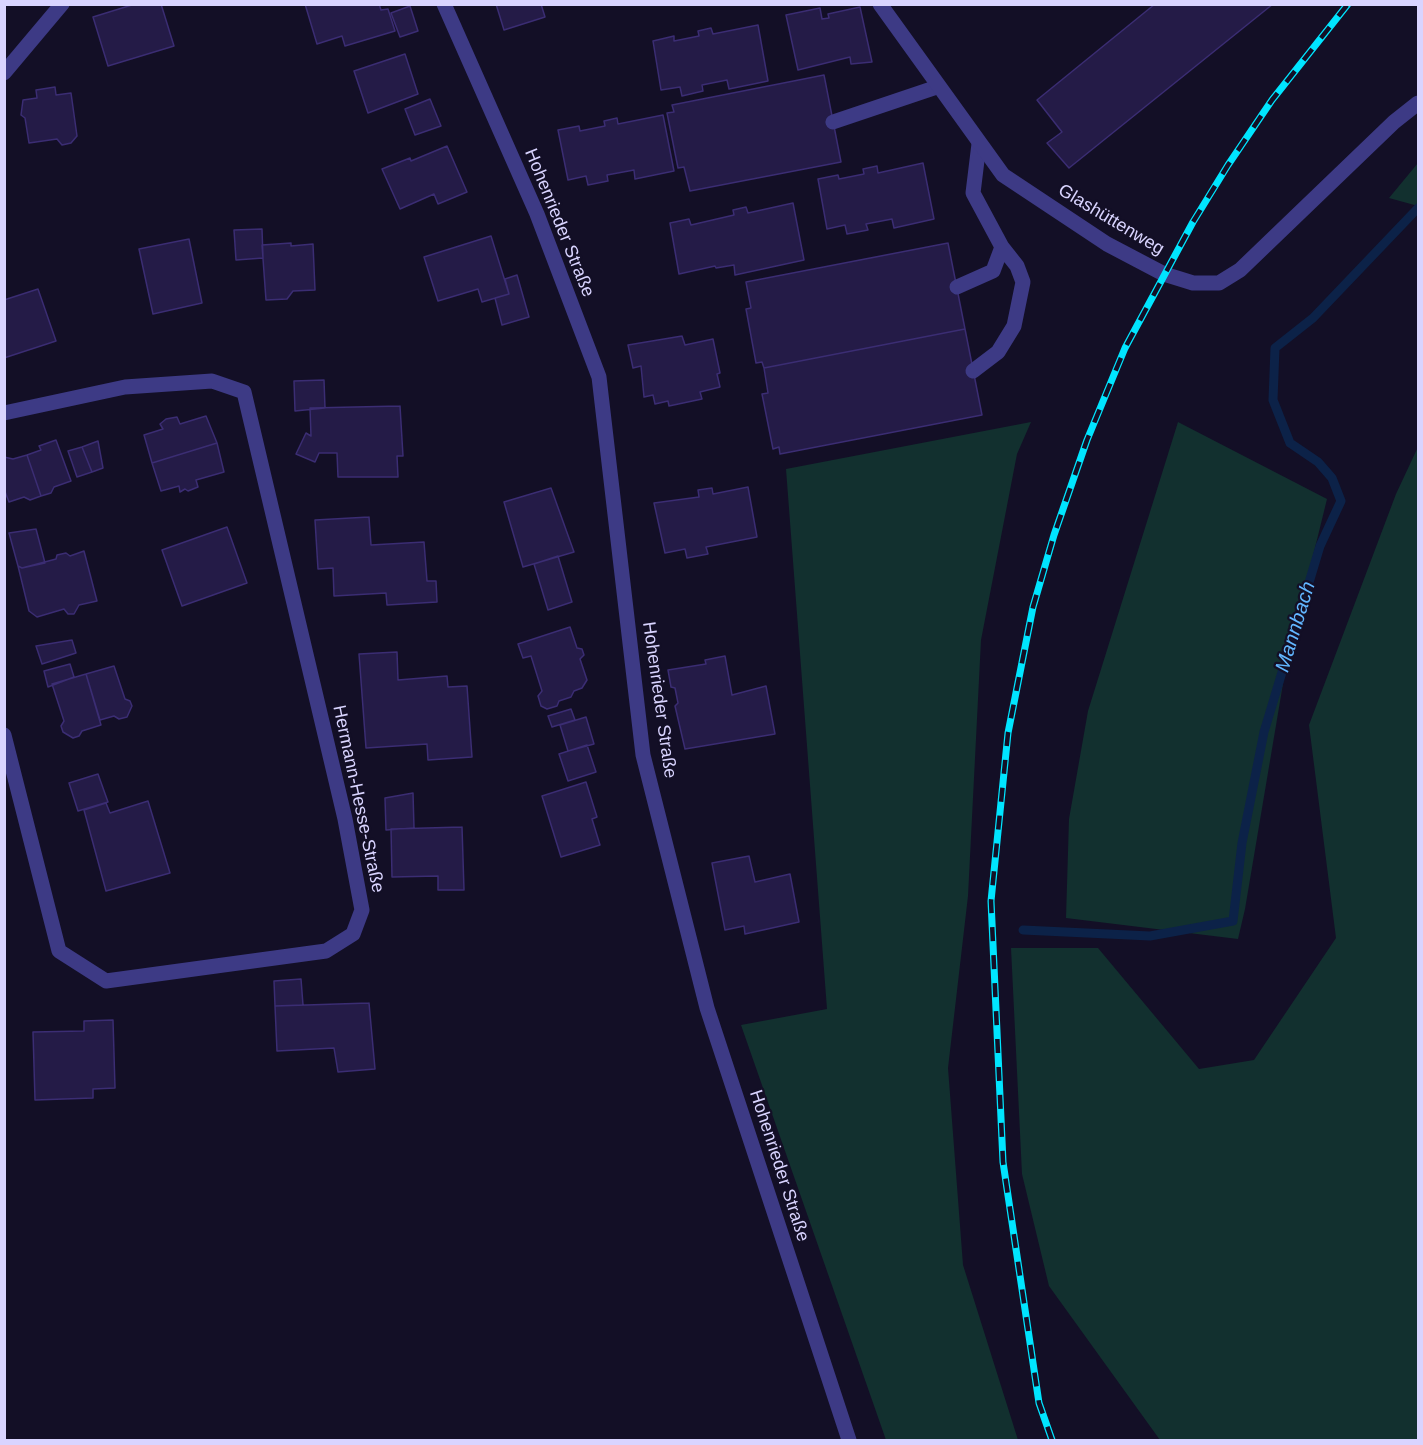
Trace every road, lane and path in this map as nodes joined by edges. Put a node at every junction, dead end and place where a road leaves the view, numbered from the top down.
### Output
1 (62, 4) edge
2 (444, 4) edge
3 (880, 4) edge
4 (49, 11) edge
5 (4, 73) edge
6 (937, 87) junction
7 (1419, 103) edge
8 (833, 122) dead end
9 (979, 144) junction
10 (1002, 247) junction
11 (957, 287) dead end
12 (973, 371) dead end
13 (4, 413) edge
14 (4, 735) edge
15 (849, 1440) edge

1 - 4 street
2 - 15 street, Hohenrieder Straße
3 - 6 street, Glashüttenweg
4 - 5 street
6 - 8 street
6 - 9 street, Glashüttenweg
7 - 9 street, Glashüttenweg
9 - 10 street
10 - 11 street
10 - 12 street
13 - 14 street, Hermann-Hesse-Straße

